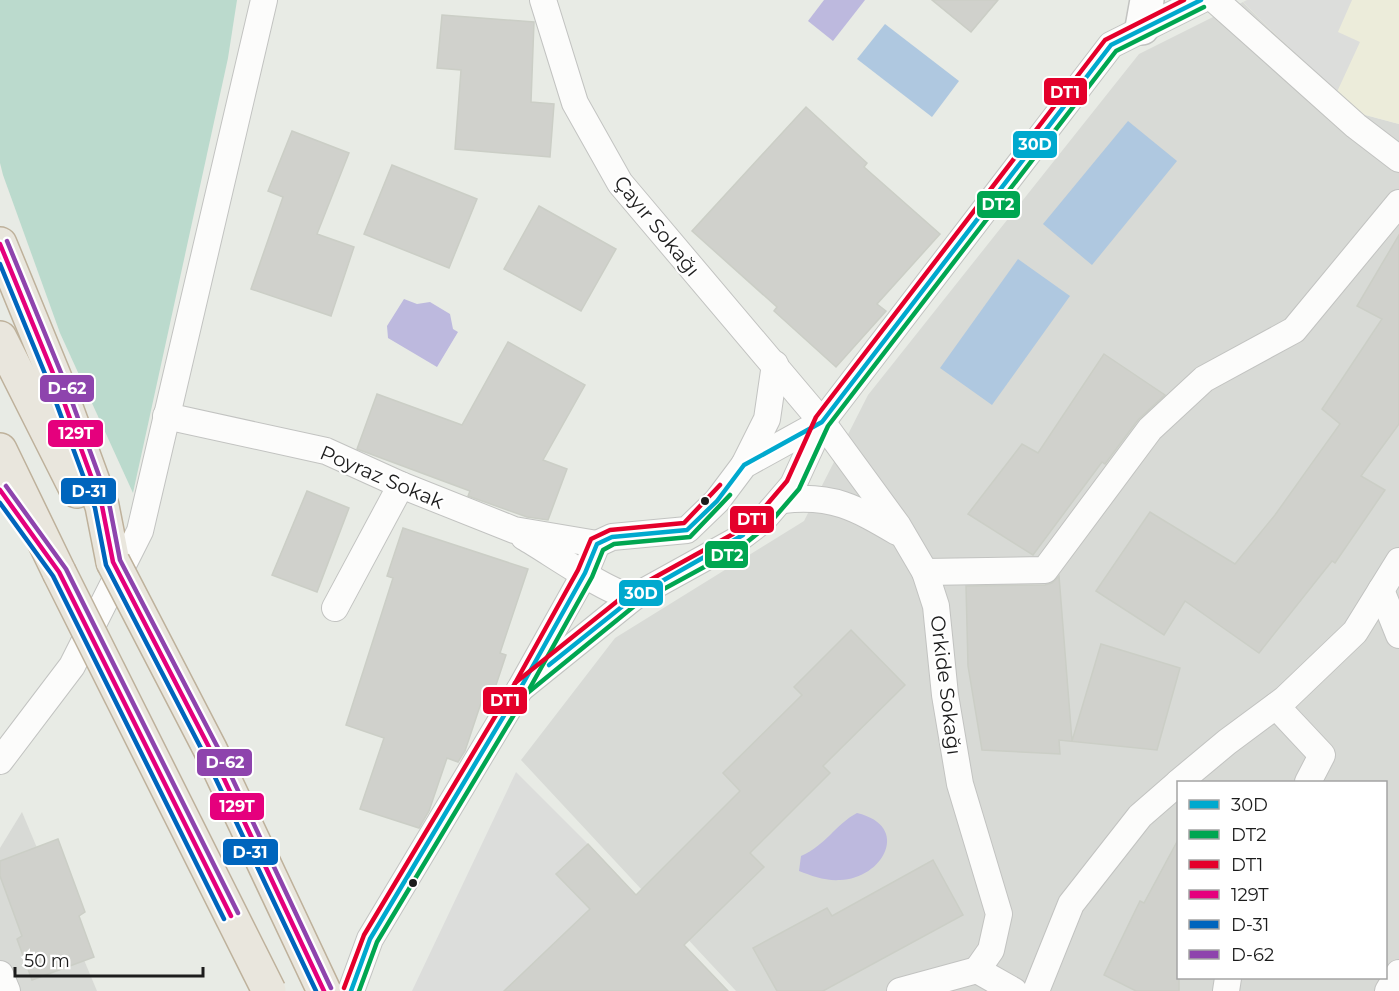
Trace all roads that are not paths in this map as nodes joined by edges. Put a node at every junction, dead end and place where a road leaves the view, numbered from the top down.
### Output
1 (264, 0) edge
2 (543, 0) edge
3 (1201, 0) edge
4 (1215, 0) edge
5 (1145, 14) edge
6 (1399, 159) edge
7 (1399, 203) edge
8 (0, 244) edge
9 (0, 338) edge
10 (775, 364) junction
11 (166, 416) junction
12 (822, 422) junction
13 (0, 450) edge
14 (744, 465) junction
15 (401, 486) junction
16 (0, 490) edge
17 (783, 500) junction
18 (514, 530) junction
19 (903, 536) junction
20 (597, 544) junction
21 (1399, 561) edge
22 (113, 562) junction
23 (59, 572) junction
24 (925, 572) junction
25 (585, 573) junction
26 (1381, 590) junction
27 (634, 597) junction
28 (335, 608) dead end
29 (1399, 635) edge
30 (520, 689) junction
31 (1276, 706) junction
32 (0, 761) edge
33 (1181, 781) edge
34 (1309, 781) edge
35 (1177, 785) edge
36 (977, 970) junction
37 (1399, 973) edge
38 (0, 974) edge
39 (7, 991) edge
40 (268, 991) edge
41 (324, 991) edge
42 (351, 991) edge
43 (900, 991) edge
44 (1014, 991) edge
45 (1036, 991) edge
46 (1388, 991) edge

1 - 11 street
2 - 10 street, Çayır Sokağı
3 - 5 street
4 - 6 street
5 - 12 street
7 - 24 street
8 - 22 highway
9 - 22 highway
10 - 12 street, Çayır Sokağı
10 - 14 street
11 - 15 street, Poyraz Sokak
11 - 32 street
12 - 14 street
12 - 17 street
12 - 19 street, Orkide Sokağı
13 - 23 highway
14 - 20 street
15 - 18 street, Poyraz Sokak
15 - 28 street
16 - 23 highway
17 - 19 street
17 - 27 street
18 - 20 street, Poyraz Sokak
18 - 25 street
19 - 24 street, Orkide Sokağı
20 - 25 street
21 - 26 street
22 - 41 highway, bridge
23 - 40 highway, bridge
24 - 36 street, Orkide Sokağı
25 - 27 street
25 - 30 street
26 - 29 street
26 - 31 street
27 - 30 street
30 - 42 street
31 - 33 street
31 - 34 street
35 - 45 street
36 - 43 street
36 - 44 street
37 - 46 street
38 - 39 street

